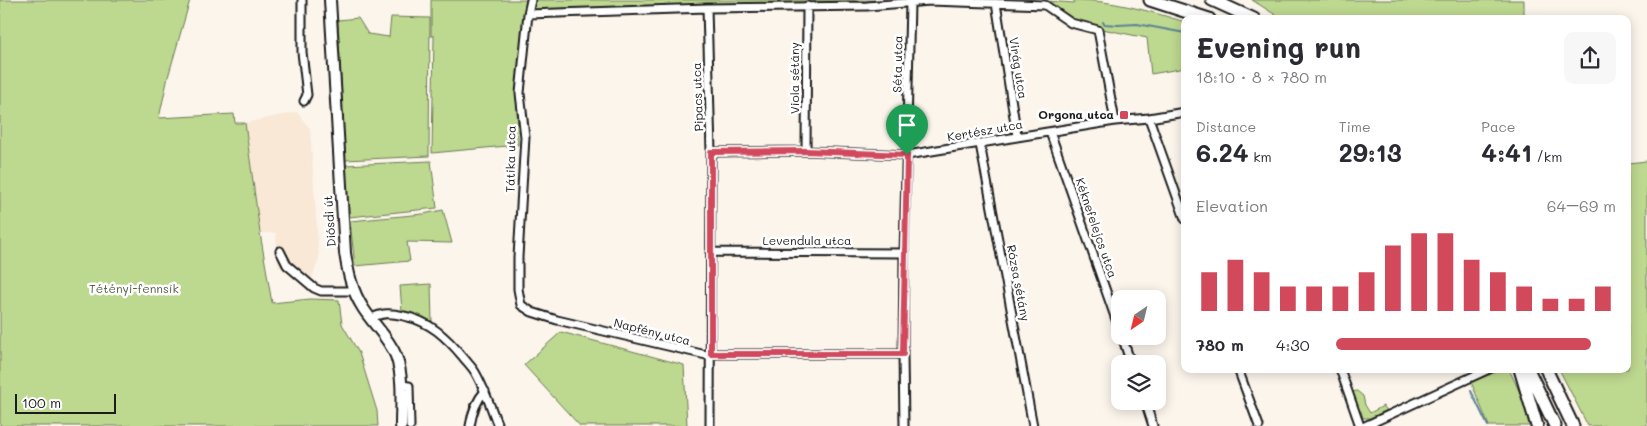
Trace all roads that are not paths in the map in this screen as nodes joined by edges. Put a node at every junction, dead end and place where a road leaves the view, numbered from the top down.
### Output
1 (302, 0) edge
2 (330, 0) edge
3 (531, 0) edge
4 (1150, 0) edge
5 (1212, 0) edge
6 (910, 3) junction
7 (996, 3) junction
8 (807, 6) junction
9 (707, 8) junction
10 (528, 14) junction
11 (1197, 15) edge
12 (1245, 15) edge
13 (304, 101) dead end
14 (1181, 113) edge
15 (1149, 118) junction
16 (1115, 121) junction
17 (1050, 132) junction
18 (1017, 136) junction
19 (980, 144) junction
20 (806, 151) junction
21 (711, 152) junction
22 (907, 155) junction
23 (1181, 208) edge
24 (280, 251) dead end
25 (710, 252) junction
26 (904, 253) junction
27 (353, 291) junction
28 (521, 305) joint
29 (1111, 305) edge
30 (370, 319) junction
31 (711, 354) junction
32 (903, 354) junction
33 (1239, 373) edge
34 (1341, 373) edge
35 (1480, 373) edge
36 (1521, 373) edge
37 (1530, 373) edge
38 (1548, 373) edge
39 (401, 385) junction
40 (485, 391) junction
41 (1147, 410) edge
42 (400, 426) edge
43 (410, 426) edge
44 (470, 426) edge
45 (498, 426) edge
46 (710, 426) edge
47 (904, 426) edge
48 (1033, 426) edge
49 (1153, 426) edge
50 (1259, 426) edge
51 (1360, 426) edge
52 (1365, 426) edge
53 (1537, 426) edge
54 (1556, 426) edge
55 (1573, 426) edge

1 - 13 street
2 - 27 main road, Diósdi út
3 - 10 street, Tátika utca
4 - 11 highway
5 - 12 highway
6 - 7 street
6 - 8 street
6 - 22 street, Séta utca
7 - 16 street
7 - 18 street, Virág utca
8 - 9 street
8 - 20 street, Viola sétány
9 - 10 street
9 - 21 street, Pipacs utca
10 - 28 street, Tátika utca
14 - 15 street, Kertész utca
15 - 16 street, Kertész utca
15 - 23 street
16 - 17 street, Kertész utca
17 - 18 street, Kertész utca
17 - 29 street, Kéknefelejcs utca
18 - 19 street, Kertész utca
19 - 22 street, Kertész utca
19 - 48 street, Rózsa sétány
20 - 21 street, Kertész utca
20 - 22 street, Kertész utca
21 - 25 street, Pipacs utca
22 - 26 street, Séta utca
24 - 27 street
25 - 26 street, Levendula utca
25 - 31 street, Pipacs utca
26 - 32 street, Séta utca
27 - 30 main road, Diósdi út
28 - 31 street, Napfény utca
30 - 39 main road, Diósdi út
30 - 40 street
31 - 32 street, Napfény utca
31 - 46 street, Pipacs utca
32 - 47 street, Séta utca
33 - 50 street
34 - 51 street
35 - 52 street
36 - 53 highway
37 - 54 highway
38 - 55 highway
39 - 42 main road, Diósdi út
39 - 43 street
40 - 44 street
40 - 45 street
41 - 49 street

